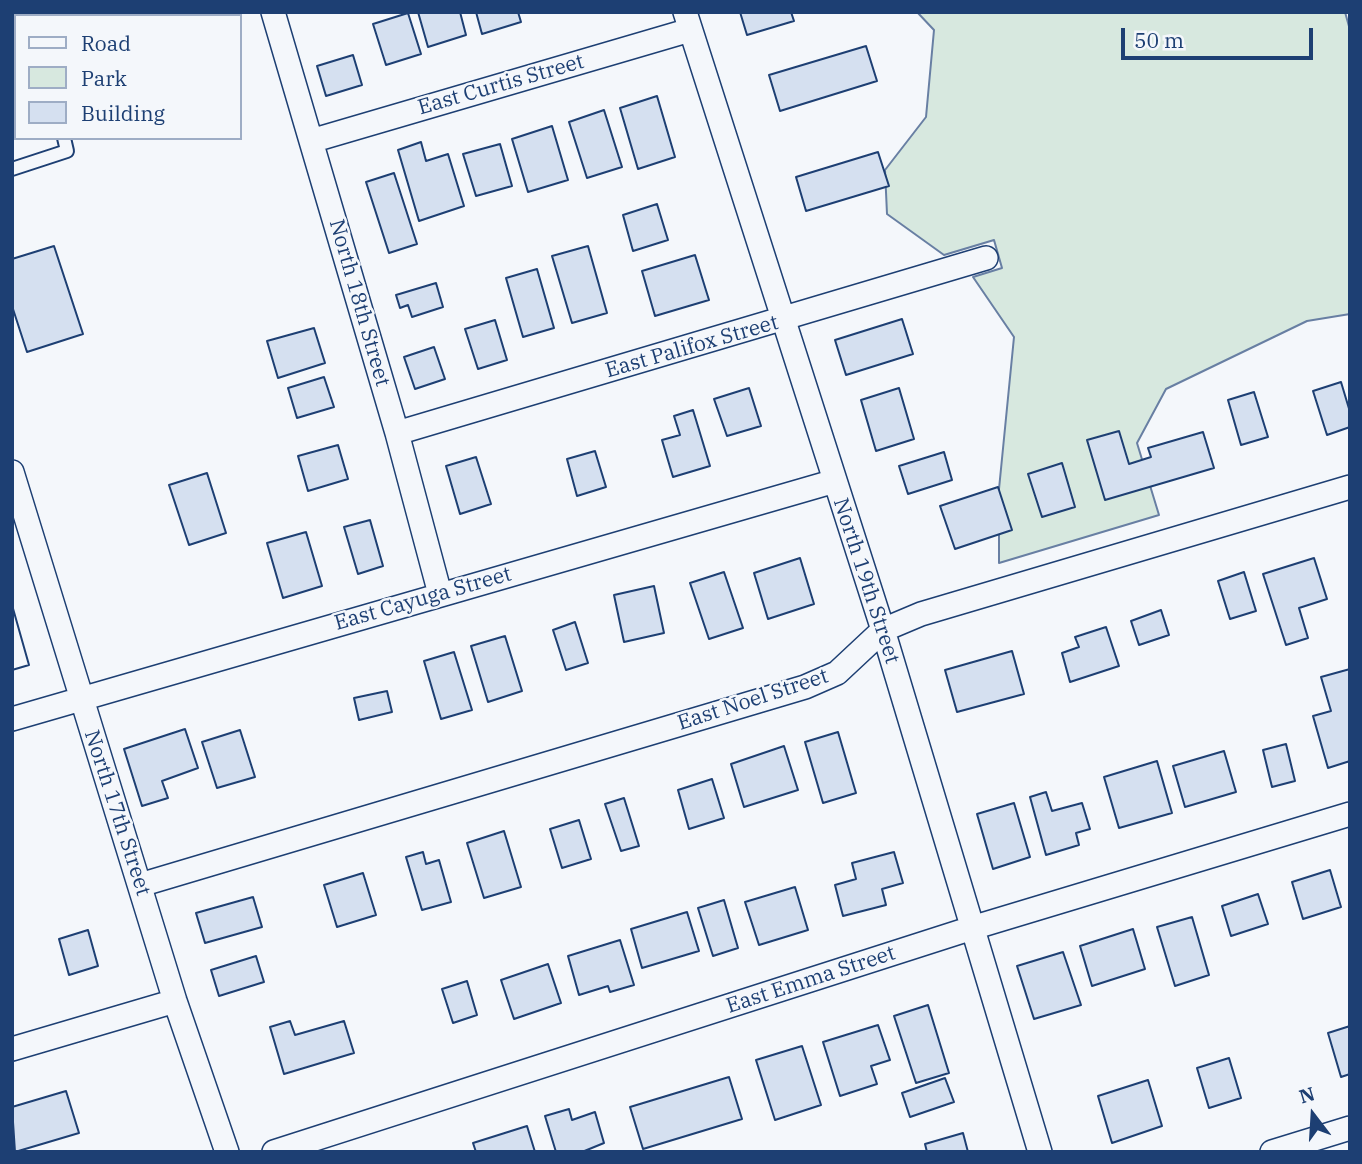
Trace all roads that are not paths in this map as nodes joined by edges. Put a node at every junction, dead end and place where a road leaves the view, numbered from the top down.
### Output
1 (273, 12) edge
2 (688, 21) edge
3 (64, 140) edge
4 (311, 141) junction
5 (12, 169) edge
6 (986, 258) dead end
7 (783, 320) junction
8 (397, 433) junction
9 (12, 472) edge
10 (835, 481) junction
11 (1350, 487) edge
12 (440, 594) junction
13 (883, 630) junction
14 (80, 698) junction
15 (12, 719) edge
16 (1350, 814) edge
17 (141, 885) junction
18 (972, 928) junction
19 (175, 1001) junction
20 (12, 1049) edge
21 (1350, 1128) edge
22 (227, 1152) edge
23 (274, 1152) edge
24 (1040, 1152) edge
25 (1272, 1152) edge

1 - 4 street, North 18th Street
2 - 4 street, East Curtis Street
2 - 7 street, North 19th Street
3 - 5 lane
4 - 8 street, North 18th Street
6 - 7 street, East Palifox Street
7 - 8 street, East Palifox Street
7 - 10 street, North 19th Street
8 - 12 street, North 18th Street
9 - 14 street, North 17th Street
10 - 12 street, East Cayuga Street
10 - 13 street, North 19th Street
11 - 13 street, East Noel Street
12 - 14 street, East Cayuga Street
13 - 17 street, East Noel Street
13 - 18 street, North 19th Street
14 - 15 street, East Cayuga Street
14 - 17 street, North 17th Street
16 - 18 street, East Emma Street
17 - 19 street, North 17th Street
18 - 23 street, East Emma Street
18 - 24 street, North 19th Street
19 - 20 street
19 - 22 street, North 17th Street
21 - 25 street

